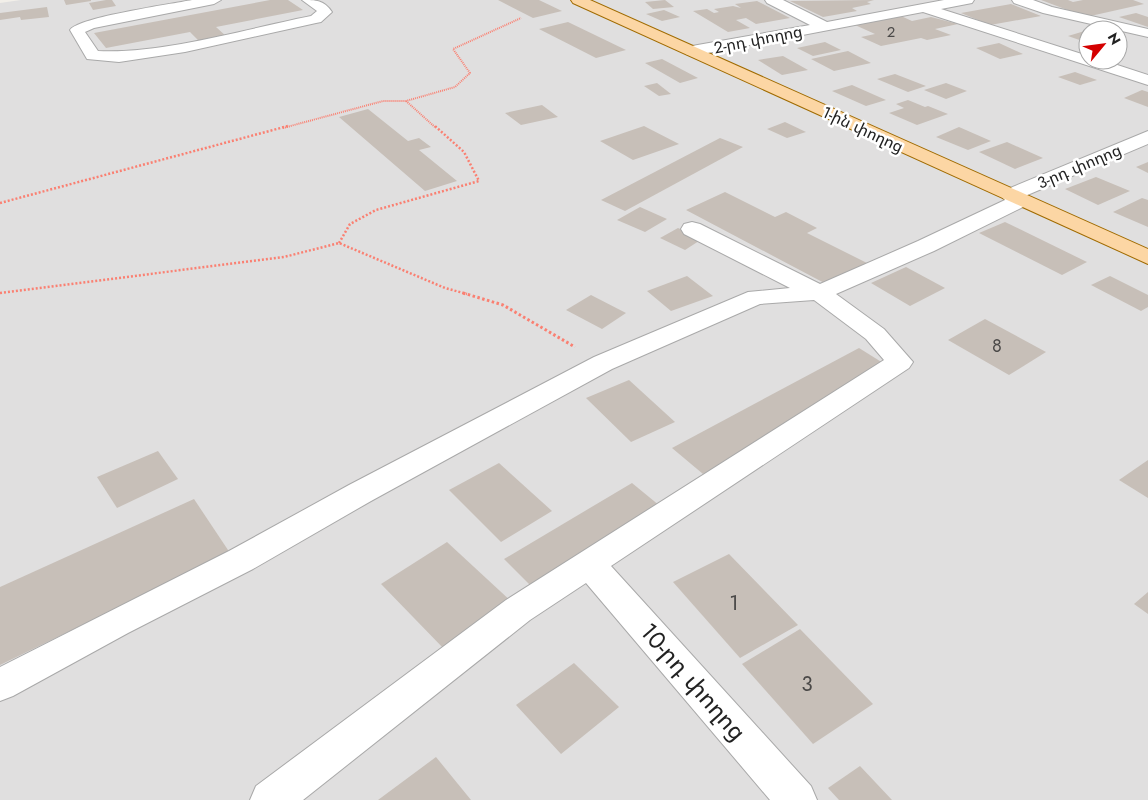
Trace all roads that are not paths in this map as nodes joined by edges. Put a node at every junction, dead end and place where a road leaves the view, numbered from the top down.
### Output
1 (214, 0) edge
2 (309, 0) edge
3 (578, 0) edge
4 (772, 0) edge
5 (905, 0) edge
6 (967, 0) edge
7 (1019, 0) edge
8 (924, 8) junction
9 (824, 26) junction
10 (1148, 33) edge
11 (692, 51) junction
12 (1148, 80) edge
13 (1148, 137) edge
14 (1015, 198) junction
15 (692, 229) dead end
16 (1148, 257) edge
17 (819, 293) junction
18 (590, 564) junction
19 (0, 685) edge
20 (271, 800) edge
21 (796, 800) edge

1 - 2 street
3 - 11 main road, 1-ին փողոց
4 - 9 street, 2-րդ փողոց
5 - 8 street
6 - 8 street, 2-րդ փողոց
7 - 10 street
8 - 9 street, 2-րդ փողոց
8 - 12 street
9 - 11 street, 2-րդ փողոց
11 - 14 main road, 1-ին փողոց
13 - 14 street, 3-րդ փողոց
14 - 16 main road, 1-ին փողոց
14 - 17 street, 3-րդ փողոց
15 - 17 street
17 - 18 street
17 - 19 street
18 - 20 street
18 - 21 street, 10-րդ փողոց

